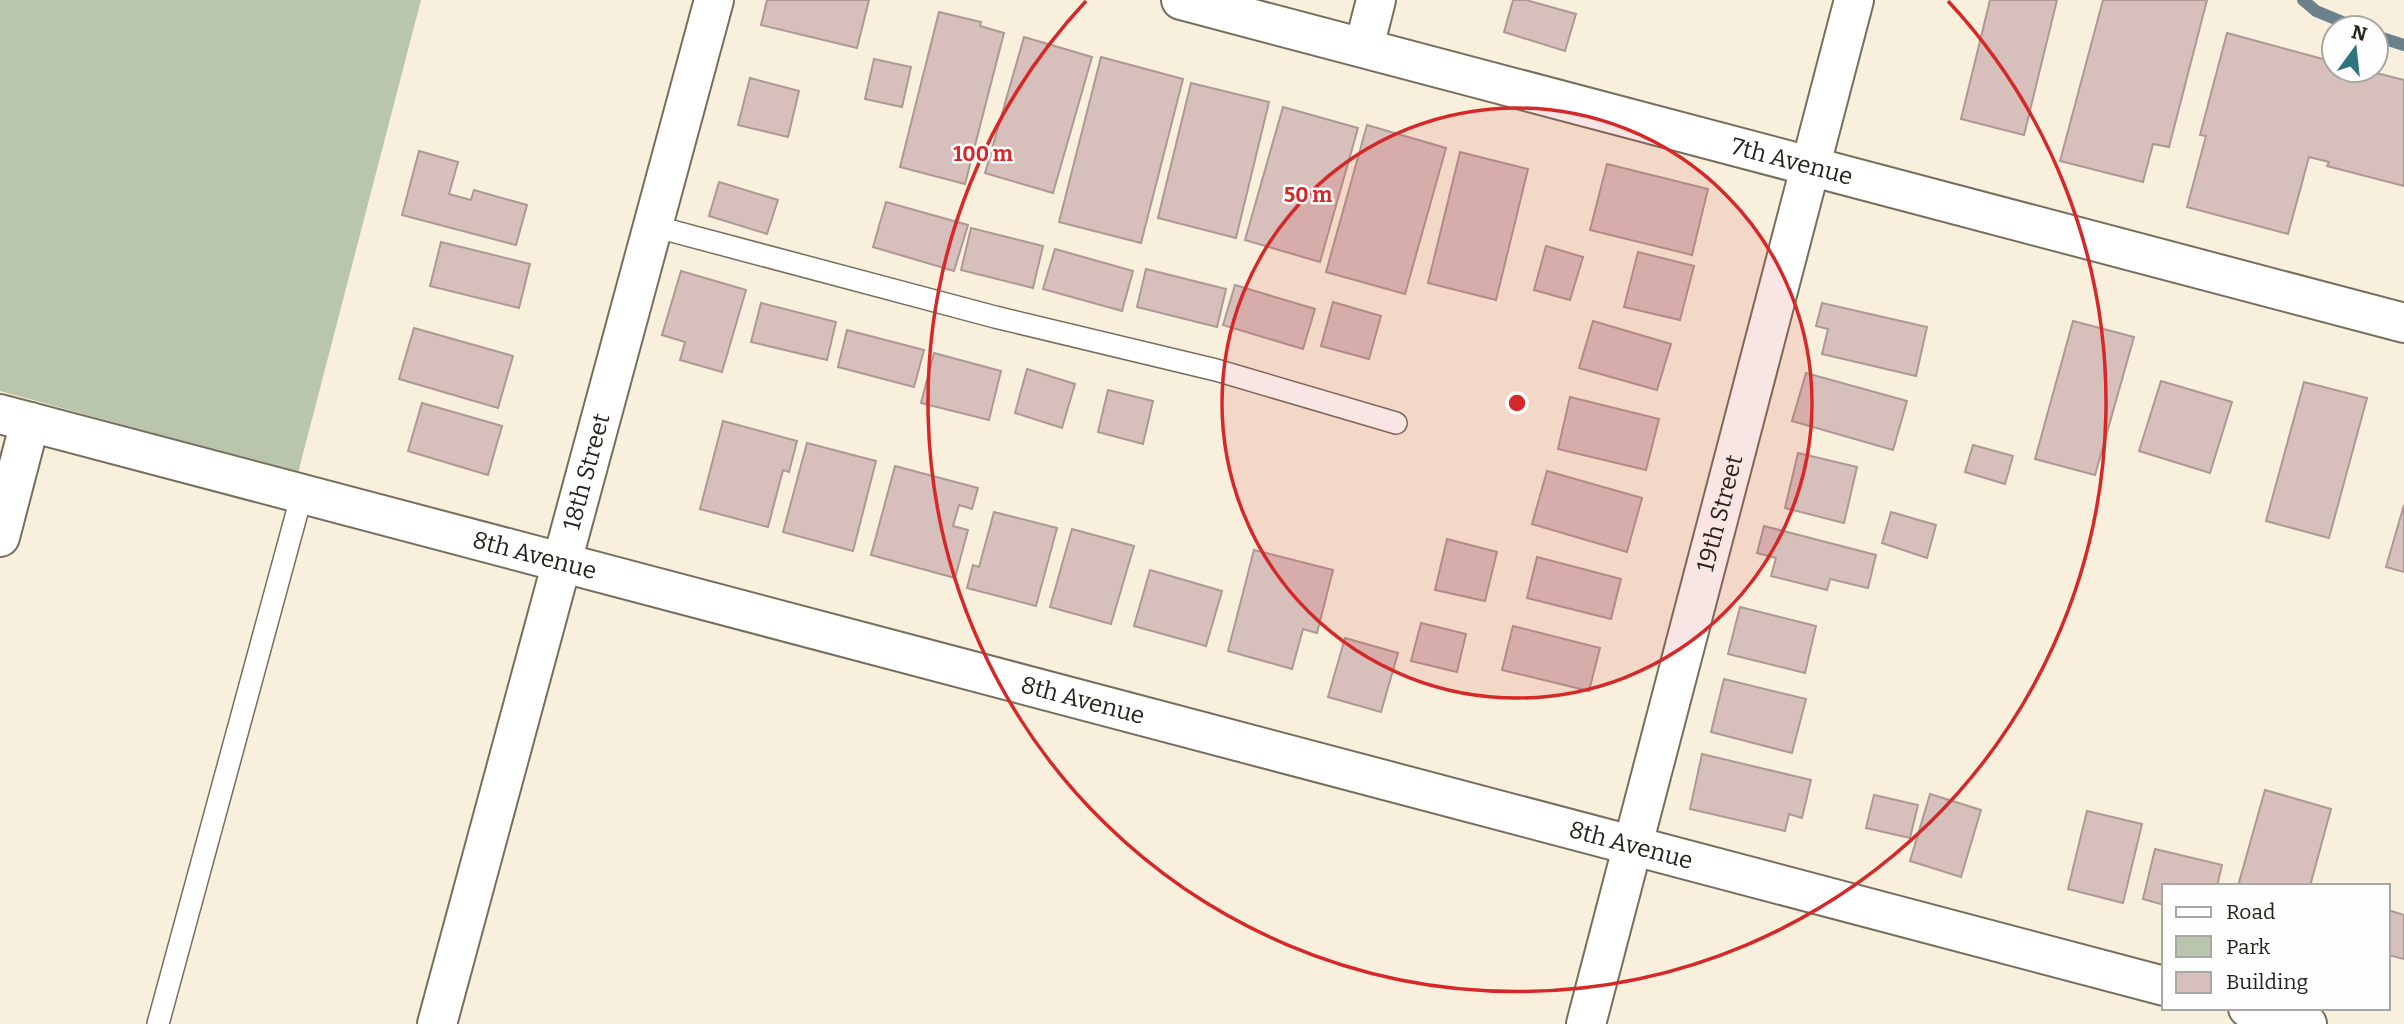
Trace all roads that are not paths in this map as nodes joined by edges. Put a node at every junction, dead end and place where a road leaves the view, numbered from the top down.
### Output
1 (714, 0) edge
2 (1181, 0) edge
3 (1376, 0) edge
4 (1854, 0) edge
5 (1364, 47) junction
6 (1812, 166) junction
7 (653, 226) junction
8 (2404, 323) edge
9 (15, 418) edge
10 (1396, 424) dead end
11 (302, 494) junction
12 (0, 537) edge
13 (561, 562) junction
14 (1634, 846) junction
15 (2162, 985) edge
16 (2255, 1010) edge
17 (158, 1024) edge
18 (437, 1024) edge
19 (1586, 1024) edge
20 (2307, 1024) edge

1 - 7 street, 18th Street
2 - 5 street, 7th Avenue
3 - 5 street
4 - 6 street, 19th Street
5 - 6 street, 7th Avenue
6 - 8 street, 7th Avenue
6 - 14 street, 19th Street
7 - 10 lane
7 - 13 street, 18th Street
9 - 11 street, 8th Avenue
9 - 12 street
11 - 13 street, 8th Avenue
11 - 17 lane
13 - 14 street, 8th Avenue
13 - 18 street, 18th Street
14 - 15 street, 8th Avenue
14 - 19 street, 19th Street
16 - 20 street

